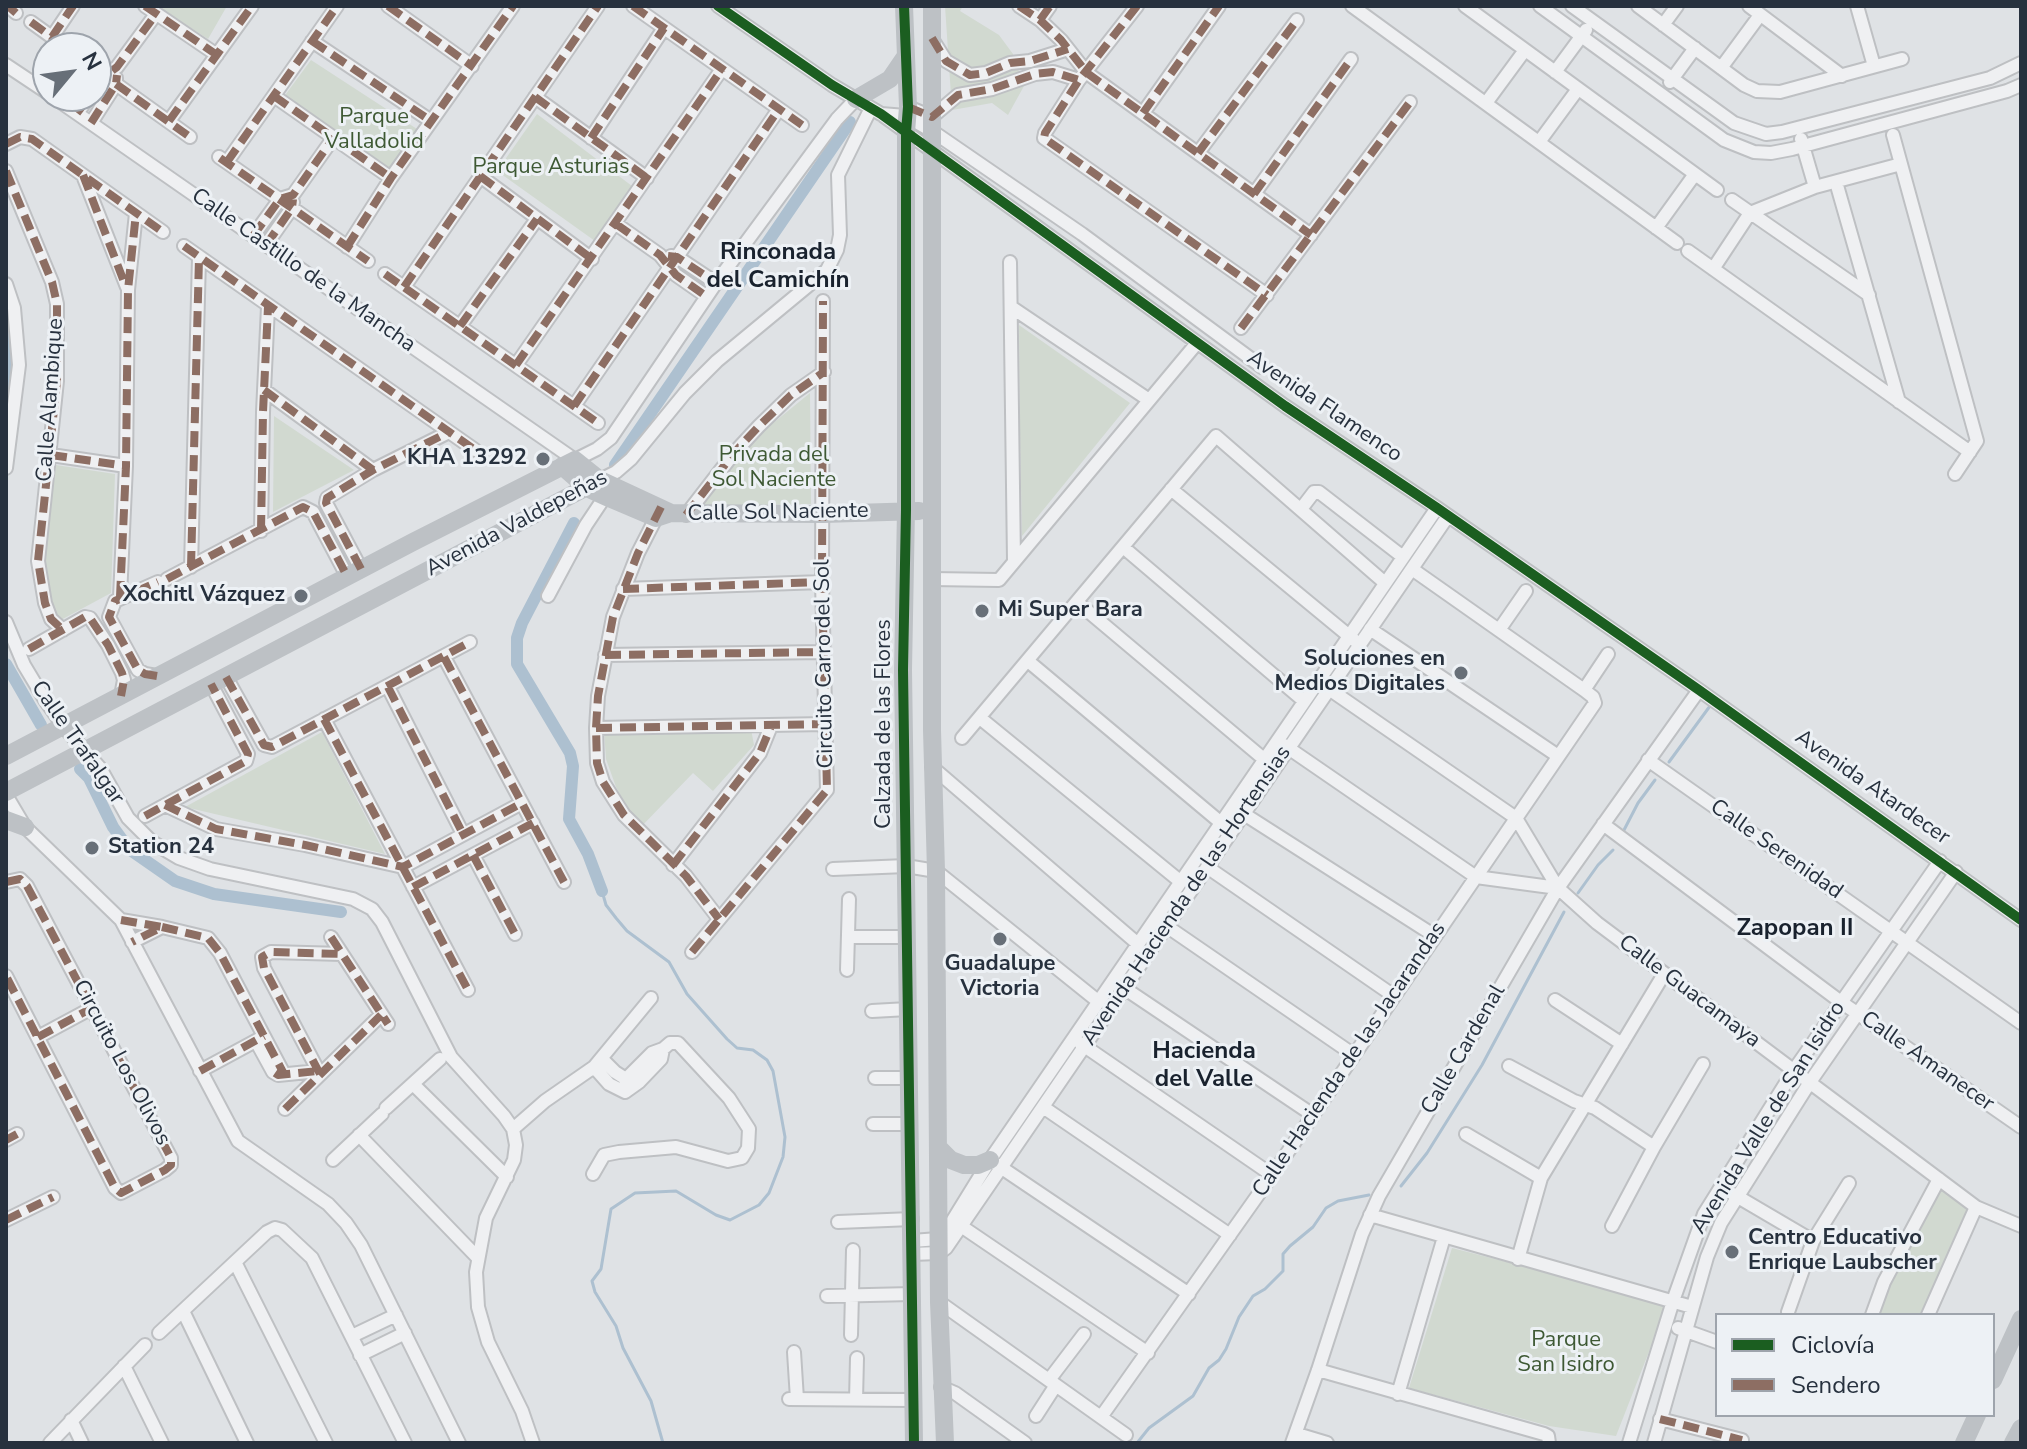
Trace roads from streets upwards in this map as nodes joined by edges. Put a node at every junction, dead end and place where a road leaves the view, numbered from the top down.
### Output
1 (73, 6) edge
2 (145, 6) edge
3 (252, 6) edge
4 (337, 6) edge
5 (388, 6) edge
6 (598, 6) edge
7 (633, 6) edge
8 (718, 6) edge
9 (904, 6) edge
10 (932, 6) edge
11 (1019, 6) edge
12 (1050, 6) edge
13 (1137, 6) edge
14 (1219, 6) edge
15 (1352, 6) edge
16 (1376, 6) edge
17 (1465, 6) edge
18 (1540, 6) edge
19 (1572, 6) edge
20 (1638, 6) edge
21 (1677, 6) edge
22 (1749, 6) edge
23 (1857, 6) edge
24 (510, 7) edge
25 (156, 14) junction
26 (1760, 15) junction
27 (1368, 17) junction
28 (1040, 20) junction
29 (1297, 20) dead end
30 (1592, 21) junction
31 (31, 22) dead end
32 (1663, 25) junction
33 (664, 28) junction
34 (45, 32) edge
35 (55, 32) edge
36 (1581, 36) junction
37 (932, 38) junction
38 (312, 41) junction
39 (1695, 48) junction
40 (1068, 49) junction
41 (1525, 50) junction
42 (1053, 54) junction
43 (217, 55) junction
44 (905, 57) junction
45 (1351, 59) dead end
46 (1902, 59) dead end
47 (2021, 63) edge
48 (6, 65) edge
49 (472, 66) junction
50 (1874, 66) junction
51 (1721, 68) junction
52 (722, 69) junction
53 (112, 71) edge
54 (959, 71) junction
55 (1053, 72) junction
56 (1555, 72) junction
57 (1083, 76) junction
58 (1842, 76) junction
59 (1673, 78) junction
60 (112, 80) edge
61 (32, 82) edge
62 (2021, 85) edge
63 (1578, 89) junction
64 (1661, 94) junction
65 (958, 95) junction
66 (1926, 95) junction
67 (274, 96) junction
68 (535, 97) junction
69 (1410, 102) dead end
70 (1486, 103) junction
71 (869, 107) junction
72 (779, 109) junction
73 (95, 112) edge
74 (1930, 112) junction
75 (77, 113) edge
76 (1143, 113) junction
77 (907, 118) junction
78 (169, 121) junction
79 (431, 121) junction
80 (91, 123) junction
81 (932, 124) junction
82 (802, 125) dead end
83 (1798, 128) junction
84 (1893, 135) dead end
85 (190, 137) dead end
86 (334, 137) junction
87 (591, 138) junction
88 (1539, 142) junction
89 (6, 144) edge
90 (1803, 146) junction
91 (932, 152) junction
92 (1198, 153) junction
93 (1901, 164) junction
94 (6, 171) edge
95 (1695, 174) junction
96 (83, 175) junction
97 (480, 176) junction
98 (391, 178) junction
99 (647, 178) junction
100 (1836, 182) junction
101 (1815, 187) junction
102 (1717, 190) dead end
103 (1254, 194) junction
104 (293, 195) junction
105 (280, 199) junction
106 (1732, 200) dead end
107 (292, 208) junction
108 (136, 213) junction
109 (1750, 213) junction
110 (537, 219) junction
111 (616, 224) junction
112 (1656, 228) junction
113 (163, 232) dead end
114 (1082, 234) junction
115 (1311, 235) junction
116 (253, 236) junction
117 (266, 245) junction
118 (184, 246) dead end
119 (347, 247) junction
120 (1071, 250) junction
121 (660, 255) junction
122 (677, 257) junction
123 (199, 258) junction
124 (592, 259) junction
125 (368, 261) dead end
126 (1010, 262) dead end
127 (669, 269) junction
128 (1713, 269) junction
129 (385, 274) dead end
130 (716, 283) junction
131 (6, 284) edge
132 (404, 287) junction
133 (128, 290) junction
134 (1267, 295) junction
135 (1869, 295) junction
136 (706, 296) junction
137 (823, 301) dead end
138 (268, 307) junction
139 (1011, 307) junction
140 (460, 326) junction
141 (1241, 328) dead end
142 (1197, 343) junction
143 (516, 365) junction
144 (1262, 367) dead end
145 (824, 372) junction
146 (264, 390) junction
147 (1149, 400) junction
148 (1899, 402) junction
149 (574, 406) junction
150 (598, 423) dead end
151 (449, 432) junction
152 (475, 450) dead end
153 (1970, 452) junction
154 (51, 455) junction
155 (568, 463) junction
156 (126, 466) junction
157 (6, 468) edge
158 (373, 470) junction
159 (1955, 474) dead end
160 (602, 487) junction
161 (1171, 489) junction
162 (1301, 509) junction
163 (906, 510) junction
164 (934, 512) junction
165 (1442, 512) junction
166 (668, 513) junction
167 (823, 514) junction
168 (261, 531) junction
169 (413, 542) junction
170 (348, 544) junction
171 (1123, 547) junction
172 (334, 552) junction
173 (1403, 557) junction
174 (1014, 561) junction
175 (191, 567) junction
176 (1412, 569) junction
177 (354, 572) junction
178 (427, 572) junction
179 (931, 579) junction
180 (822, 582) junction
181 (1385, 583) junction
182 (623, 589) junction
183 (1526, 591) dead end
184 (548, 596) dead end
185 (120, 597) junction
186 (1077, 602) junction
187 (264, 620) junction
188 (6, 622) edge
189 (1370, 629) junction
190 (63, 630) junction
191 (1499, 630) junction
192 (1354, 640) junction
193 (470, 642) dead end
194 (29, 649) dead end
195 (279, 649) junction
196 (824, 652) junction
197 (128, 653) junction
198 (1608, 654) dead end
199 (605, 655) junction
200 (444, 657) junction
201 (115, 659) junction
202 (1028, 661) junction
203 (157, 676) junction
204 (218, 680) junction
205 (388, 687) junction
206 (1329, 689) junction
207 (1584, 690) junction
208 (1699, 690) junction
209 (121, 696) junction
210 (1304, 701) junction
211 (241, 704) junction
212 (103, 706) junction
213 (226, 712) junction
214 (980, 718) junction
215 (324, 719) junction
216 (826, 724) junction
217 (771, 726) junction
218 (64, 727) junction
219 (596, 728) junction
220 (118, 733) junction
221 (962, 738) dead end
222 (904, 741) junction
223 (932, 741) junction
224 (1283, 744) junction
225 (85, 750) junction
226 (6, 756) edge
227 (1558, 756) junction
228 (1265, 760) junction
229 (1648, 760) junction
230 (932, 767) junction
231 (6, 793) edge
232 (522, 803) junction
233 (165, 805) junction
234 (1244, 814) junction
235 (145, 816) dead end
236 (1516, 818) junction
237 (6, 820) edge
238 (533, 823) junction
239 (1221, 823) junction
240 (1603, 824) junction
241 (25, 827) junction
242 (1232, 831) junction
243 (463, 834) junction
244 (473, 855) junction
245 (1940, 861) junction
246 (673, 865) junction
247 (906, 866) junction
248 (403, 867) junction
249 (1207, 867) junction
250 (833, 869) dead end
251 (936, 871) junction
252 (1956, 872) junction
253 (1476, 877) junction
254 (6, 882) edge
255 (564, 882) dead end
256 (1181, 882) junction
257 (413, 887) junction
258 (1558, 888) junction
259 (849, 899) dead end
260 (719, 919) junction
261 (121, 920) junction
262 (2021, 920) edge
263 (1161, 923) junction
264 (162, 927) junction
265 (1891, 932) junction
266 (515, 934) dead end
267 (1435, 936) junction
268 (331, 937) dead end
269 (848, 937) junction
270 (907, 937) junction
271 (132, 942) junction
272 (1907, 943) junction
273 (1138, 944) junction
274 (692, 952) dead end
275 (342, 954) junction
276 (847, 970) dead end
277 (1664, 974) junction
278 (6, 976) edge
279 (1124, 988) junction
280 (468, 990) dead end
281 (1394, 996) junction
282 (651, 998) dead end
283 (1555, 1000) dead end
284 (1099, 1002) junction
285 (1841, 1002) junction
286 (92, 1008) junction
287 (908, 1009) junction
288 (872, 1011) dead end
289 (1857, 1014) junction
290 (2021, 1023) edge
291 (38, 1037) junction
292 (260, 1038) junction
293 (1079, 1042) junction
294 (1622, 1044) junction
295 (1354, 1055) junction
296 (440, 1059) dead end
297 (598, 1063) junction
298 (1703, 1064) dead end
299 (1509, 1066) dead end
300 (1794, 1070) junction
301 (200, 1071) junction
302 (319, 1073) junction
303 (875, 1078) dead end
304 (909, 1078) junction
305 (1810, 1082) junction
306 (413, 1084) junction
307 (1586, 1105) junction
308 (1043, 1107) junction
309 (285, 1109) dead end
310 (1313, 1115) junction
311 (873, 1124) dead end
312 (910, 1124) junction
313 (2021, 1127) edge
314 (513, 1129) junction
315 (1466, 1134) dead end
316 (359, 1135) junction
317 (1654, 1147) junction
318 (939, 1148) junction
319 (333, 1160) dead end
320 (996, 1164) junction
321 (593, 1174) dead end
322 (1272, 1175) junction
323 (507, 1177) junction
324 (1541, 1178) junction
325 (1939, 1179) junction
326 (1849, 1183) dead end
327 (1721, 1186) junction
328 (53, 1197) dead end
329 (1737, 1197) junction
330 (1976, 1207) junction
331 (1370, 1215) junction
332 (912, 1219) junction
333 (6, 1220) edge
334 (838, 1222) dead end
335 (961, 1226) junction
336 (1612, 1226) dead end
337 (2021, 1226) edge
338 (1230, 1235) junction
339 (1444, 1237) junction
340 (1813, 1241) junction
341 (939, 1246) junction
342 (912, 1248) junction
343 (853, 1250) dead end
344 (478, 1258) junction
345 (1518, 1259) junction
346 (235, 1262) junction
347 (912, 1294) junction
348 (1189, 1294) junction
349 (827, 1296) dead end
350 (852, 1296) junction
351 (1673, 1301) junction
352 (939, 1302) junction
353 (1692, 1307) junction
354 (183, 1311) junction
355 (1788, 1312) dead end
356 (1873, 1313) edge
357 (1929, 1313) edge
358 (396, 1315) junction
359 (2021, 1319) edge
360 (1667, 1324) junction
361 (1685, 1331) junction
362 (159, 1333) dead end
363 (405, 1333) junction
364 (1084, 1334) dead end
365 (851, 1335) dead end
366 (352, 1336) junction
367 (1715, 1341) edge
368 (145, 1345) dead end
369 (794, 1352) dead end
370 (1148, 1353) junction
371 (360, 1355) junction
372 (857, 1358) dead end
373 (124, 1366) junction
374 (1318, 1370) junction
375 (1995, 1376) edge
376 (1052, 1383) junction
377 (941, 1387) junction
378 (1398, 1394) junction
379 (856, 1400) junction
380 (912, 1400) junction
381 (1036, 1416) dead end
382 (1101, 1417) junction
383 (1976, 1417) edge
384 (1660, 1419) junction
385 (71, 1420) junction
386 (2021, 1428) edge
387 (1126, 1435) dead end
388 (1294, 1438) edge
389 (1548, 1440) edge
390 (1742, 1440) dead end
391 (1023, 1442) edge
392 (50, 1443) edge
393 (82, 1443) edge
394 (162, 1443) edge
395 (247, 1443) edge
396 (326, 1443) edge
397 (405, 1443) edge
398 (459, 1443) edge
399 (533, 1443) edge
400 (914, 1443) edge
401 (945, 1443) edge
402 (1327, 1443) edge
403 (1629, 1443) edge
404 (1654, 1443) edge
405 (1964, 1443) edge
406 (2013, 1443) edge

1 - 35 street
2 - 25 street
3 - 43 street
4 - 38 street
5 - 49 street
6 - 68 street
7 - 33 street
8 - 71 street
9 - 44 street, Calzada de las Flores
10 - 37 street
11 - 28 street
12 - 28 street
13 - 57 street
14 - 76 street
15 - 27 street
16 - 27 street
17 - 41 street
18 - 36 street
19 - 30 street
20 - 32 street
21 - 32 street
22 - 26 street
23 - 50 street
24 - 49 street
25 - 43 street
25 - 53 street
26 - 51 street
26 - 58 street
27 - 70 street
28 - 40 street
29 - 92 street
30 - 36 street
30 - 59 street
31 - 34 street
32 - 39 street
33 - 52 street
33 - 87 street
36 - 56 street
36 - 64 street
37 - 54 street
37 - 81 street
38 - 67 street
38 - 79 street
39 - 51 street
39 - 59 street
40 - 42 street
40 - 57 street
41 - 56 street
41 - 70 street
42 - 54 street
42 - 55 street
43 - 78 street
44 - 71 street
44 - 77 street, Calzada de las Flores
45 - 103 street
46 - 50 street
47 - 66 street
48 - 61 street, Calle Castillo de la Mancha
49 - 79 street
50 - 58 street
51 - 58 street
52 - 72 street
52 - 99 street
54 - 65 street
55 - 57 street
55 - 65 street
56 - 63 street
57 - 76 street
57 - 134 street
59 - 64 street
59 - 83 street
60 - 78 street
62 - 74 street
63 - 88 street
63 - 95 street
64 - 90 street
65 - 81 street
66 - 74 street
66 - 83 street
67 - 86 street
67 - 105 street
68 - 87 street
68 - 97 street
69 - 115 street
70 - 88 street
71 - 77 street
71 - 130 street, Avenida Valdepeñas
71 - 160 street, Avenida Valdepeñas
72 - 82 street
72 - 122 street
73 - 80 street
74 - 90 street
75 - 80 street, Calle Castillo de la Mancha
76 - 92 street
77 - 81 street, Avenida Flamenco
77 - 91 street, Avenida Flamenco
77 - 163 street, Calzada de las Flores
78 - 85 street
79 - 98 street
80 - 116 street, Calle Castillo de la Mancha
81 - 91 street
81 - 114 street, Avenida Flamenco
83 - 90 street
84 - 93 street
86 - 98 street
86 - 104 street
87 - 99 street
88 - 112 street
89 - 96 street
90 - 101 street
91 - 120 street, Avenida Flamenco
91 - 164 street
92 - 103 street
93 - 100 street
93 - 153 street
94 - 154 street, Calle Alambique
95 - 102 street
95 - 112 street
96 - 108 street
96 - 133 street
97 - 110 street
97 - 132 street
98 - 119 street
99 - 111 street
100 - 101 street
100 - 135 street
101 - 109 street
103 - 115 street
104 - 105 street
104 - 107 street
105 - 107 street
105 - 116 street
106 - 109 street
107 - 117 street
107 - 119 street
108 - 113 street
108 - 133 street
109 - 128 street
109 - 135 street
110 - 124 street
110 - 140 street
111 - 121 street
111 - 124 street
112 - 128 street
114 - 120 street
114 - 144 street, Avenida Flamenco
115 - 134 street
116 - 117 street, Calle Castillo de la Mancha
117 - 155 street, Calle Castillo de la Mancha
118 - 123 street
119 - 125 street
120 - 142 street, Avenida Flamenco
121 - 122 street
121 - 127 street
122 - 127 street
122 - 130 street
123 - 138 street
123 - 175 street
124 - 143 street
126 - 139 street
127 - 136 street
127 - 149 street
128 - 148 street
129 - 132 street
130 - 136 street, Avenida Valdepeñas
131 - 157 street
132 - 140 street
133 - 156 street
134 - 141 street
135 - 148 street
136 - 155 street, Avenida Valdepeñas
137 - 145 street, Circuito Carro del Sol
138 - 146 street
138 - 151 street
139 - 147 street
139 - 174 street
140 - 143 street
142 - 147 street
142 - 165 street, Avenida Flamenco
143 - 149 street
145 - 166 street
145 - 167 street, Circuito Carro del Sol
146 - 158 street
146 - 168 street
147 - 174 street
148 - 153 street
149 - 150 street
151 - 152 street
151 - 158 street
153 - 159 street
154 - 156 street
154 - 190 street, Calle Alambique
155 - 160 street, Calle Sol Naciente
155 - 169 street, Avenida Valdepeñas
156 - 185 street
158 - 170 street
160 - 166 street, Calle Sol Naciente
160 - 178 street, Avenida Valdepeñas
160 - 184 street
161 - 162 street
161 - 171 street
161 - 192 street
162 - 173 street
162 - 181 street
163 - 164 street, Calle Sol Naciente
163 - 167 street, Calle Sol Naciente
163 - 222 street, Calzada de las Flores
164 - 179 street
165 - 173 street, Avenida Hacienda de las Hortensias
165 - 176 street, Avenida Hacienda de las Hortensias
165 - 208 street, Avenida Flamenco
166 - 167 street, Calle Sol Naciente
166 - 182 street
167 - 180 street, Circuito Carro del Sol
168 - 172 street
168 - 175 street
169 - 177 street, Avenida Valdepeñas
169 - 178 street
170 - 172 street
170 - 177 street
171 - 186 street
171 - 210 street
172 - 177 street
173 - 181 street, Avenida Hacienda de las Hortensias
174 - 179 street
175 - 185 street
176 - 189 street, Avenida Hacienda de las Hortensias
176 - 191 street
177 - 187 street, Avenida Valdepeñas
178 - 195 street, Avenida Valdepeñas
179 - 223 street
180 - 182 street
180 - 196 street, Circuito Carro del Sol
181 - 192 street, Avenida Hacienda de las Hortensias
182 - 199 street
183 - 191 street
185 - 197 street
186 - 202 street
186 - 228 street
187 - 195 street
187 - 203 street, Avenida Valdepeñas
188 - 218 street, Calle Trafalgar
189 - 192 street, Avenida Hacienda de las Hortensias
189 - 227 street
190 - 194 street
190 - 201 street
191 - 207 street
192 - 206 street, Avenida Hacienda de las Hortensias
192 - 210 street, Avenida Hacienda de las Hortensias
193 - 200 street
195 - 204 street, Avenida Valdepeñas
196 - 199 street
196 - 216 street, Circuito Carro del Sol
197 - 201 street
197 - 203 street
198 - 207 street
199 - 219 street
200 - 205 street
200 - 232 street
201 - 209 street
202 - 214 street
202 - 239 street
203 - 209 street, Avenida Valdepeñas
204 - 211 street
204 - 213 street
204 - 220 street, Avenida Valdepeñas
205 - 215 street
205 - 243 street
206 - 224 street, Avenida Hacienda de las Hortensias
206 - 236 street
207 - 227 street, Calle Hacienda de las Jacarandas
208 - 229 street, Calle Cardenal
208 - 245 street, Avenida Atardecer
209 - 212 street, Avenida Valdepeñas
210 - 224 street, Avenida Hacienda de las Hortensias
211 - 213 street
211 - 215 street
212 - 218 street, Avenida Valdepeñas
212 - 220 street
213 - 233 street
214 - 221 street
214 - 256 street
215 - 248 street
216 - 217 street
216 - 260 street, Circuito Carro del Sol
217 - 219 street
217 - 246 street
218 - 225 street, Calle Trafalgar
218 - 226 street, Avenida Valdepeñas
219 - 246 street
220 - 225 street, Avenida Valdepeñas
222 - 223 street
222 - 247 street, Calzada de las Flores
223 - 230 street
224 - 228 street, Avenida Hacienda de las Hortensias
224 - 234 street, Avenida Hacienda de las Hortensias
224 - 253 street
225 - 231 street, Avenida Valdepeñas
225 - 314 street, Calle Trafalgar
227 - 236 street, Calle Hacienda de las Jacarandas
228 - 239 street, Avenida Hacienda de las Hortensias
229 - 240 street, Calle Cardenal
229 - 265 street, Calle Serenidad
230 - 251 street
230 - 273 street
231 - 241 street
232 - 238 street
232 - 243 street
233 - 235 street
233 - 248 street
234 - 242 street, Avenida Hacienda de las Hortensias
234 - 267 street
236 - 253 street, Calle Hacienda de las Jacarandas
236 - 258 street, Calle Guacamaya
237 - 241 street
238 - 244 street
238 - 255 street
239 - 242 street
239 - 256 street, Avenida Hacienda de las Hortensias
240 - 258 street, Calle Cardenal
240 - 285 street, Calle Amanecer
241 - 261 street
242 - 249 street, Avenida Hacienda de las Hortensias
243 - 248 street
244 - 257 street
244 - 266 street
245 - 252 street, Avenida Atardecer
245 - 265 street, Avenida Valle de San Isidro
246 - 260 street
247 - 250 street
247 - 251 street
247 - 270 street, Calzada de las Flores
248 - 257 street
249 - 263 street, Avenida Hacienda de las Hortensias
249 - 281 street
251 - 284 street
251 - 318 street
252 - 262 street, Avenida Atardecer
252 - 272 street, Avenida Valle de San Isidro
253 - 258 street
253 - 267 street, Calle Hacienda de las Jacarandas
254 - 286 street, Circuito Los Olivos
256 - 263 street, Avenida Hacienda de las Hortensias
257 - 280 street
258 - 277 street, Calle Guacamaya
258 - 331 street, Calle Cardenal
259 - 269 street
260 - 274 street, Circuito Carro del Sol
261 - 264 street
261 - 271 street
263 - 273 street, Avenida Hacienda de las Hortensias
263 - 279 street, Avenida Hacienda de las Hortensias
263 - 295 street
264 - 271 street
264 - 292 street
265 - 272 street, Calle Serenidad
265 - 285 street, Avenida Valle de San Isidro
267 - 281 street, Calle Hacienda de las Jacarandas
268 - 275 street
269 - 270 street
269 - 276 street
270 - 287 street, Calzada de las Flores
271 - 301 street
272 - 289 street, Avenida Valle de San Isidro
272 - 290 street, Calle Serenidad
273 - 284 street, Avenida Hacienda de las Hortensias
275 - 302 street
275 - 302 street
277 - 294 street
277 - 300 street, Calle Guacamaya
278 - 291 street, Circuito Los Olivos
279 - 293 street, Avenida Hacienda de las Hortensias
279 - 310 street
281 - 295 street, Calle Hacienda de las Jacarandas
282 - 297 street
283 - 294 street
284 - 293 street, Avenida Hacienda de las Hortensias
285 - 289 street, Calle Amanecer
285 - 300 street, Avenida Valle de San Isidro
286 - 291 street
286 - 291 street, Circuito Los Olivos
287 - 288 street
287 - 304 street, Calzada de las Flores
289 - 305 street, Avenida Valle de San Isidro
289 - 313 street, Calle Amanecer
292 - 301 street
292 - 302 street
293 - 308 street, Avenida Hacienda de las Hortensias
293 - 320 street, Avenida Hacienda de las Hortensias
293 - 322 street
294 - 307 street
295 - 310 street, Calle Hacienda de las Jacarandas
296 - 306 street
297 - 314 street
297 - 321 street
298 - 317 street
299 - 307 street
300 - 305 street, Calle Guacamaya
300 - 327 street, Avenida Valle de San Isidro
301 - 358 street
302 - 309 street
303 - 304 street
304 - 312 street, Calzada de las Flores
305 - 325 street, Calle Guacamaya
305 - 329 street, Avenida Valle de San Isidro
306 - 316 street
306 - 323 street
307 - 317 street
307 - 324 street
308 - 320 street, Avenida Hacienda de las Hortensias
308 - 338 street
310 - 322 street, Calle Hacienda de las Jacarandas
311 - 312 street
312 - 332 street, Calzada de las Flores
314 - 323 street
315 - 324 street
316 - 319 street
316 - 344 street
317 - 336 street
318 - 320 street
318 - 341 street
320 - 335 street, Avenida Hacienda de las Hortensias
320 - 341 street, Avenida Hacienda de las Hortensias
320 - 348 street
322 - 338 street, Calle Hacienda de las Jacarandas
323 - 344 street
324 - 345 street
325 - 330 street, Calle Guacamaya
325 - 356 street
326 - 340 street
327 - 329 street
327 - 351 street, Avenida Valle de San Isidro
328 - 333 street
329 - 340 street
329 - 353 street, Avenida Valle de San Isidro
330 - 337 street, Calle Guacamaya
330 - 357 street
331 - 339 street
331 - 374 street, Calle Cardenal
332 - 334 street
332 - 342 street, Calzada de las Flores
335 - 341 street, Avenida Hacienda de las Hortensias
335 - 370 street
338 - 348 street, Calle Hacienda de las Jacarandas
339 - 345 street
339 - 378 street
340 - 355 street
341 - 342 street
341 - 352 street
342 - 347 street, Calzada de las Flores
343 - 350 street
344 - 399 street
345 - 351 street
346 - 354 street
346 - 366 street
346 - 396 street
347 - 350 street
347 - 380 street, Calzada de las Flores
348 - 370 street, Calle Hacienda de las Jacarandas
349 - 350 street
350 - 365 street
351 - 353 street
351 - 360 street, Avenida Valle de San Isidro
352 - 376 street
352 - 377 street
353 - 361 street, Avenida Valle de San Isidro
354 - 362 street
354 - 395 street
358 - 363 street
358 - 366 street
359 - 375 street
360 - 361 street
360 - 403 street, Avenida Valle de San Isidro
361 - 367 street
361 - 384 street, Avenida Valle de San Isidro
363 - 371 street
363 - 398 street
364 - 376 street
366 - 371 street
368 - 373 street
369 - 379 street
370 - 382 street, Calle Hacienda de las Jacarandas
371 - 397 street
372 - 379 street
373 - 385 street
373 - 394 street
374 - 378 street
374 - 388 street, Calle Cardenal
376 - 381 street
376 - 382 street
377 - 391 street
377 - 401 street
378 - 389 street
379 - 380 street
380 - 400 street, Calzada de las Flores
382 - 387 street
383 - 405 street
384 - 390 street
384 - 404 street, Avenida Valle de San Isidro
385 - 392 street
385 - 393 street
386 - 406 street
388 - 402 street

